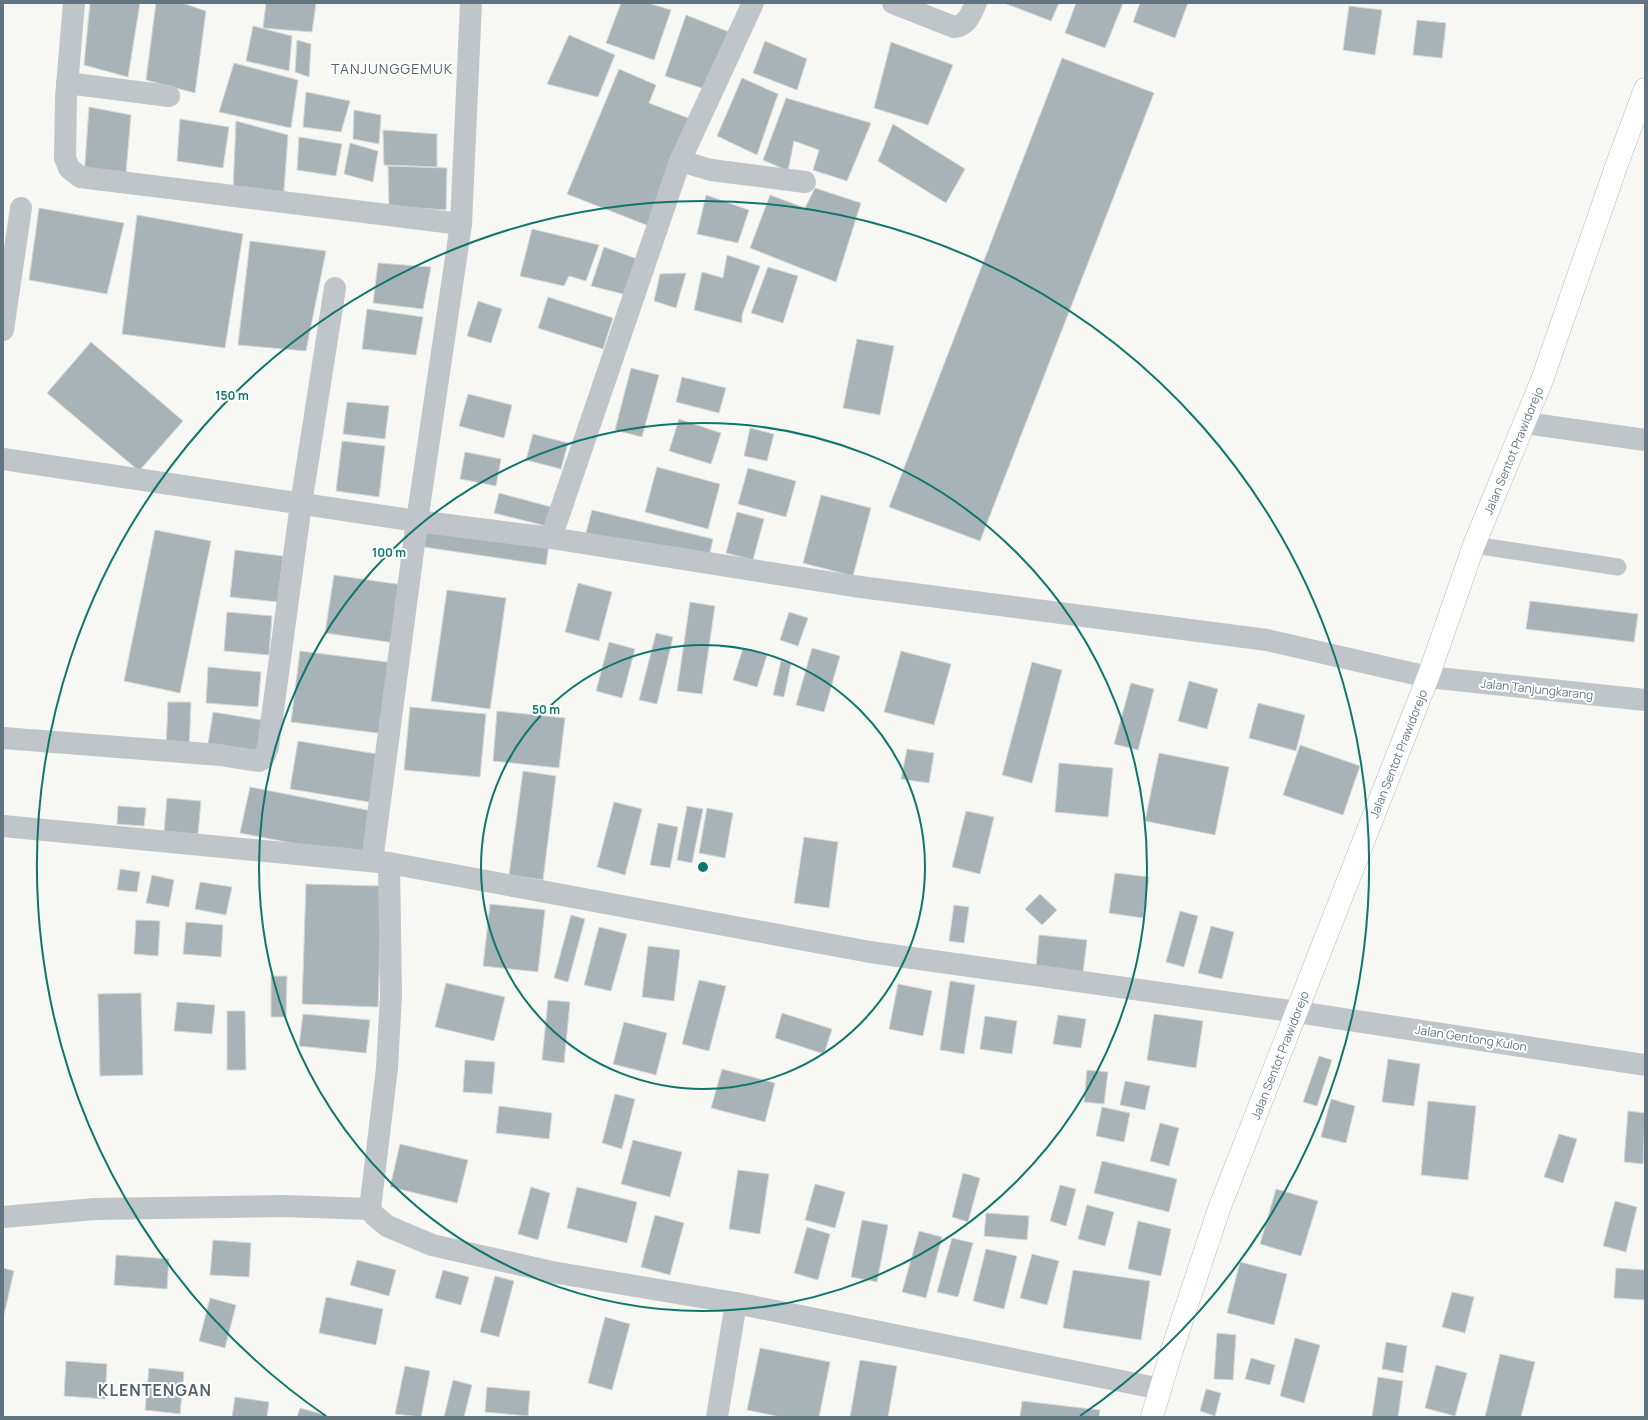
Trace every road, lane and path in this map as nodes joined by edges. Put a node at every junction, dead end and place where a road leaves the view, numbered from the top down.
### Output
1 (74, 3) edge
2 (471, 3) edge
3 (753, 3) edge
4 (893, 3) edge
5 (976, 3) edge
6 (68, 83) junction
7 (1645, 89) edge
8 (169, 96) dead end
9 (680, 161) junction
10 (805, 182) dead end
11 (22, 208) dead end
12 (461, 224) junction
13 (335, 288) dead end
14 (3, 330) edge
15 (1525, 423) junction
16 (1645, 440) edge
17 (3, 459) edge
18 (301, 504) junction
19 (417, 521) junction
20 (551, 538) junction
21 (1474, 545) junction
22 (1618, 567) dead end
23 (1428, 677) junction
24 (1645, 700) edge
25 (3, 738) edge
26 (3, 826) edge
27 (380, 862) junction
28 (1297, 1012) junction
29 (1645, 1065) edge
30 (370, 1209) junction
31 (3, 1217) edge
32 (736, 1302) junction
33 (1160, 1389) junction
34 (717, 1417) edge
35 (1152, 1417) edge

1 - 6 street
2 - 12 street
3 - 9 street
4 - 5 street
6 - 8 street
6 - 12 street
7 - 15 main road, Jalan Sentot Prawidorejo
9 - 10 street
9 - 20 street
11 - 14 street
12 - 19 street
13 - 18 street
15 - 16 street
15 - 21 main road, Jalan Sentot Prawidorejo
17 - 18 street, Jalan Tanjungkarang
18 - 19 street, Jalan Tanjungkarang
18 - 25 street
19 - 20 street, Jalan Tanjungkarang
19 - 27 street
20 - 23 street, Jalan Tanjungkarang
21 - 22 lane
21 - 23 main road, Jalan Sentot Prawidorejo
23 - 24 street, Jalan Tanjungkarang
23 - 28 main road, Jalan Sentot Prawidorejo
26 - 27 street, Jalan Gentong Kulon
27 - 28 street, Jalan Gentong Kulon
27 - 30 street
28 - 29 street, Jalan Gentong Kulon
28 - 33 main road, Jalan Sentot Prawidorejo
30 - 31 street
30 - 32 street
32 - 33 street
32 - 34 street
33 - 35 main road, Jalan Sentot Prawidorejo

